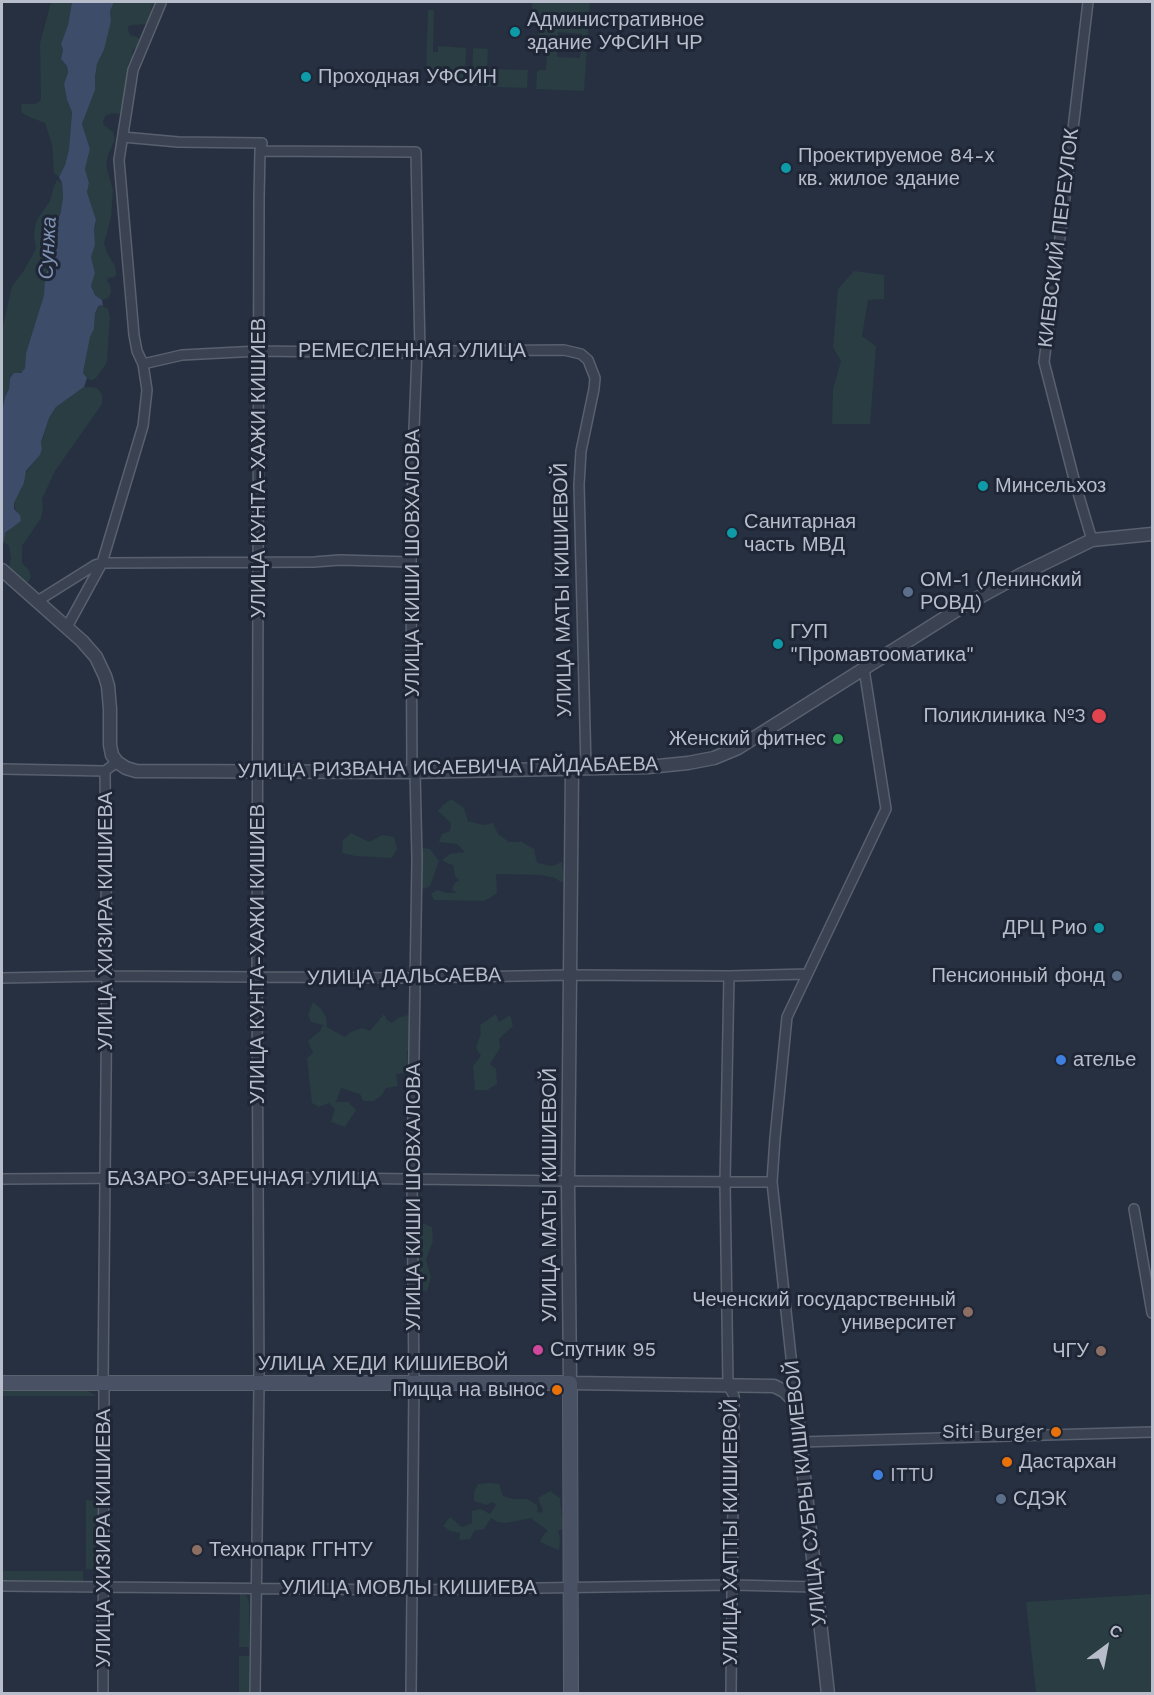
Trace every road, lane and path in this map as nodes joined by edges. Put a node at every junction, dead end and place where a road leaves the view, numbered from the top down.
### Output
1 (1088, 2) edge
2 (161, 3) dead end
3 (123, 137) junction
4 (261, 147) junction
5 (259, 351) junction
6 (418, 353) junction
7 (143, 364) junction
8 (595, 378) joint
9 (1152, 534) edge
10 (1092, 540) junction
11 (258, 562) junction
12 (411, 562) junction
13 (102, 563) junction
14 (2, 570) edge
15 (36, 602) junction
16 (67, 627) junction
17 (864, 669) junction
18 (117, 762) junction
19 (586, 768) junction
20 (2, 769) edge
21 (572, 769) junction
22 (105, 771) junction
23 (258, 771) junction
24 (413, 772) junction
25 (807, 974) junction
26 (569, 975) junction
27 (107, 976) junction
28 (729, 976) junction
29 (2, 978) edge
30 (257, 978) junction
31 (415, 978) junction
32 (258, 1177) junction
33 (2, 1179) edge
34 (106, 1179) junction
35 (412, 1179) junction
36 (568, 1181) junction
37 (724, 1182) junction
38 (772, 1182) junction
39 (1134, 1209) dead end
40 (1152, 1313) edge
41 (104, 1382) junction
42 (2, 1383) edge
43 (414, 1383) junction
44 (570, 1383) junction
45 (259, 1384) junction
46 (728, 1385) junction
47 (796, 1403) junction
48 (1152, 1432) edge
49 (800, 1442) junction
50 (732, 1585) junction
51 (2, 1586) edge
52 (103, 1587) junction
53 (571, 1587) junction
54 (816, 1587) junction
55 (256, 1588) junction
56 (411, 1590) junction
57 (103, 1694) edge
58 (255, 1694) edge
59 (411, 1694) edge
60 (571, 1694) edge
61 (731, 1694) edge
62 (828, 1694) edge

1 - 10 street, КИЕВСКИЙ ПЕРЕУЛОК
2 - 3 street
3 - 4 street
3 - 7 street
4 - 5 street, УЛИЦА КУНТА-ХАЖИ КИШИЕВ
4 - 6 street, УЛИЦА КИШИ ШОВХАЛОВА
5 - 6 street, РЕМЕСЛЕННАЯ УЛИЦА
5 - 7 street, РЕМЕСЛЕННАЯ УЛИЦА
5 - 11 street, УЛИЦА КУНТА-ХАЖИ КИШИЕВ
6 - 8 street, РЕМЕСЛЕННАЯ УЛИЦА
6 - 12 street, УЛИЦА КИШИ ШОВХАЛОВА
7 - 13 street
8 - 19 street, УЛИЦА МАТЫ КИШИЕВОЙ
9 - 10 street, УЛИЦА РИЗВАНА ИСАЕВИЧА ГАЙДАБАЕВА
10 - 17 street, УЛИЦА РИЗВАНА ИСАЕВИЧА ГАЙДАБАЕВА
11 - 12 street
11 - 13 street
11 - 23 street, УЛИЦА КУНТА-ХАЖИ КИШИЕВ
12 - 24 street, УЛИЦА КИШИ ШОВХАЛОВА
13 - 15 street
13 - 16 street
14 - 15 street, УЛИЦА ХИЗИРА КИШИЕВА
15 - 16 street, УЛИЦА ХИЗИРА КИШИЕВА
16 - 18 street, УЛИЦА ХИЗИРА КИШИЕВА
17 - 19 street, УЛИЦА РИЗВАНА ИСАЕВИЧА ГАЙДАБАЕВА
17 - 25 street, УЛИЦА СУБРЫ КИШИЕВОЙ
18 - 22 street, УЛИЦА ХИЗИРА КИШИЕВА
18 - 23 street, УЛИЦА РИЗВАНА ИСАЕВИЧА ГАЙДАБАЕВА
19 - 21 street, УЛИЦА РИЗВАНА ИСАЕВИЧА ГАЙДАБАЕВА
20 - 22 street
21 - 24 street, УЛИЦА РИЗВАНА ИСАЕВИЧА ГАЙДАБАЕВА
21 - 26 street, УЛИЦА МАТЫ КИШИЕВОЙ
22 - 27 street, УЛИЦА ХИЗИРА КИШИЕВА
23 - 24 street, УЛИЦА РИЗВАНА ИСАЕВИЧА ГАЙДАБАЕВА
23 - 30 street, УЛИЦА КУНТА-ХАЖИ КИШИЕВ
24 - 31 street, УЛИЦА КИШИ ШОВХАЛОВА
25 - 28 street, УЛИЦА ДАЛЬСАЕВА
25 - 38 street, УЛИЦА СУБРЫ КИШИЕВОЙ
26 - 28 street, УЛИЦА ДАЛЬСАЕВА
26 - 31 street, УЛИЦА ДАЛЬСАЕВА
26 - 36 street, УЛИЦА МАТЫ КИШИЕВОЙ
27 - 29 street, УЛИЦА ДАЛЬСАЕВА
27 - 30 street, УЛИЦА ДАЛЬСАЕВА
27 - 34 street, УЛИЦА ХИЗИРА КИШИЕВА
28 - 37 street, УЛИЦА ХАПТЫ КИШИЕВОЙ
30 - 31 street, УЛИЦА ДАЛЬСАЕВА
30 - 32 street, УЛИЦА КУНТА-ХАЖИ КИШИЕВ
31 - 35 street, УЛИЦА КИШИ ШОВХАЛОВА
32 - 34 street, БАЗАРО-ЗАРЕЧНАЯ УЛИЦА
32 - 35 street, БАЗАРО-ЗАРЕЧНАЯ УЛИЦА
32 - 45 street, УЛИЦА КУНТА-ХАЖИ КИШИЕВ
33 - 34 street, БАЗАРО-ЗАРЕЧНАЯ УЛИЦА
34 - 41 street, УЛИЦА ХИЗИРА КИШИЕВА
35 - 36 street, БАЗАРО-ЗАРЕЧНАЯ УЛИЦА
35 - 43 street, УЛИЦА КИШИ ШОВХАЛОВА
36 - 37 street, БАЗАРО-ЗАРЕЧНАЯ УЛИЦА
36 - 44 street, УЛИЦА МАТЫ КИШИЕВОЙ
37 - 38 street, БАЗАРО-ЗАРЕЧНАЯ УЛИЦА
37 - 46 street, УЛИЦА ХАПТЫ КИШИЕВОЙ
38 - 47 street, УЛИЦА СУБРЫ КИШИЕВОЙ
39 - 40 street
41 - 42 main road, УЛИЦА ХЕДИ КИШИЕВОЙ
41 - 45 main road, УЛИЦА ХЕДИ КИШИЕВОЙ
41 - 52 street, УЛИЦА ХИЗИРА КИШИЕВА
43 - 44 main road, УЛИЦА ХЕДИ КИШИЕВОЙ
43 - 45 main road, УЛИЦА ХЕДИ КИШИЕВОЙ
43 - 56 street, УЛИЦА КИШИ ШОВХАЛОВА
44 - 46 street, УЛИЦА ХЕДИ КИШИЕВОЙ
44 - 53 main road, УЛИЦА МАТЫ КИШИЕВОЙ
45 - 55 street, УЛИЦА КУНТА-ХАЖИ КИШИЕВ
46 - 47 street, УЛИЦА ХЕДИ КИШИЕВОЙ
46 - 50 street, УЛИЦА ХАПТЫ КИШИЕВОЙ
47 - 49 street, УЛИЦА СУБРЫ КИШИЕВОЙ
48 - 49 street
49 - 54 street, УЛИЦА СУБРЫ КИШИЕВОЙ
50 - 53 street, УЛИЦА МОВЛЫ КИШИЕВА
50 - 54 street, УЛИЦА МОВЛЫ КИШИЕВА
50 - 61 street, УЛИЦА ХАПТЫ КИШИЕВОЙ
51 - 52 street, УЛИЦА МОВЛЫ КИШИЕВА
52 - 55 street, УЛИЦА МОВЛЫ КИШИЕВА
52 - 57 street, УЛИЦА ХИЗИРА КИШИЕВА
53 - 56 street, УЛИЦА МОВЛЫ КИШИЕВА
53 - 60 main road, УЛИЦА МАТЫ КИШИЕВОЙ
54 - 62 street, УЛИЦА СУБРЫ КИШИЕВОЙ
55 - 56 street, УЛИЦА МОВЛЫ КИШИЕВА
55 - 58 street, УЛИЦА КУНТА-ХАЖИ КИШИЕВ
56 - 59 street, УЛИЦА КИШИ ШОВХАЛОВА

